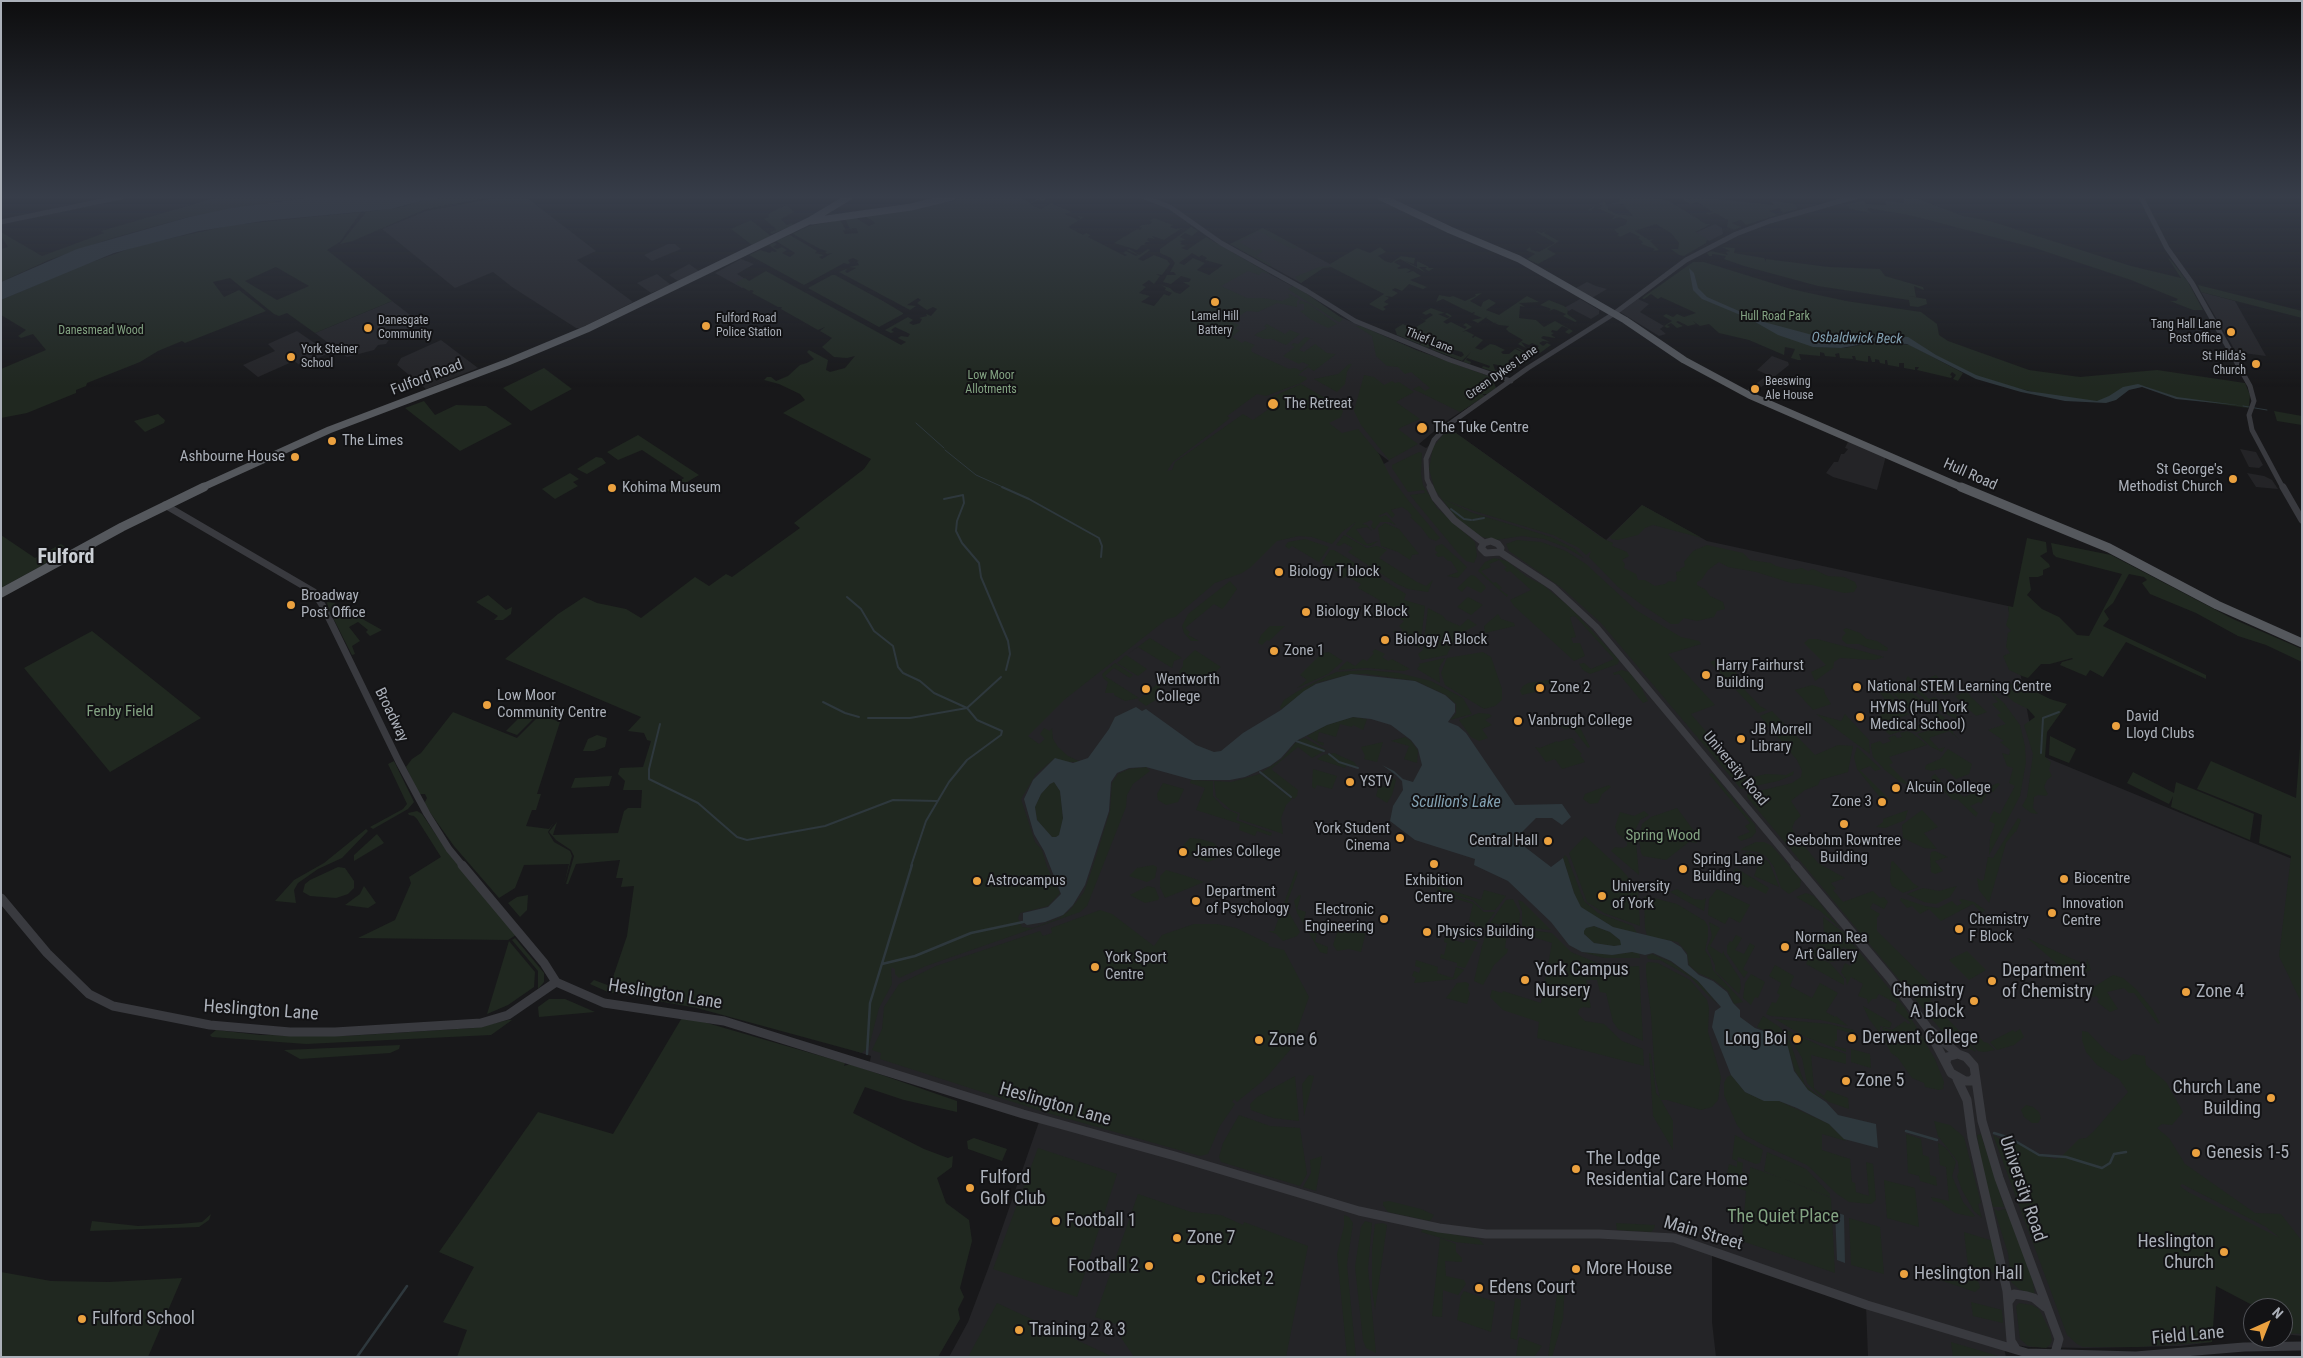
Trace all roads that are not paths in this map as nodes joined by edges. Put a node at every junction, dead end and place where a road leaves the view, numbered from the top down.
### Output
1 (728, 260) edge
2 (1253, 260) edge
3 (1521, 260) edge
4 (1687, 260) edge
5 (2176, 260) edge
6 (1536, 268) joint
7 (1594, 302) joint
8 (1611, 313) junction
9 (1511, 381) junction
10 (1428, 450) joint
11 (165, 504) junction
12 (2302, 520) edge
13 (1484, 542) junction
14 (1500, 552) junction
15 (1, 593) edge
16 (2302, 643) edge
17 (1, 898) edge
18 (556, 982) junction
19 (1927, 1028) junction
20 (1958, 1054) junction
21 (1946, 1063) junction
22 (1975, 1077) junction
23 (1958, 1078) junction
24 (1359, 1211) joint
25 (2009, 1302) junction
26 (2046, 1309) junction
27 (2010, 1333) junction
28 (1968, 1336) junction
29 (2059, 1339) junction
30 (2302, 1346) edge
31 (2016, 1349) junction
32 (2055, 1353) junction
33 (2077, 1354) junction

1 - 11 main road, Fulford Road
2 - 9 street, Thief Lane
3 - 6 main road
4 - 8 street, Green Dykes Lane
5 - 12 street
6 - 7 main road, Hull Road
7 - 8 main road, Hull Road
8 - 9 street, Green Dykes Lane
8 - 16 main road, Hull Road
9 - 10 street, Green Dykes Lane
10 - 13 street, University Road
11 - 15 main road, Fulford Road
11 - 18 street, Broadway
13 - 14 street, University Road
13 - 14 street, University Road
14 - 19 street, University Road
17 - 18 street, Heslington Lane
18 - 24 street, Heslington Lane
19 - 20 street, University Road
19 - 21 street, University Road
20 - 21 street
20 - 22 street
21 - 23 street
22 - 23 street
22 - 26 street, University Road
23 - 25 street, University Road
24 - 28 street, Main Street
25 - 26 street
25 - 27 street, University Road
26 - 29 street, University Road
27 - 28 street, Main Street
27 - 31 street, University Road
28 - 31 street, Main Street
29 - 32 street
29 - 33 street
30 - 33 street, Field Lane
31 - 32 street
32 - 33 street, Field Lane

